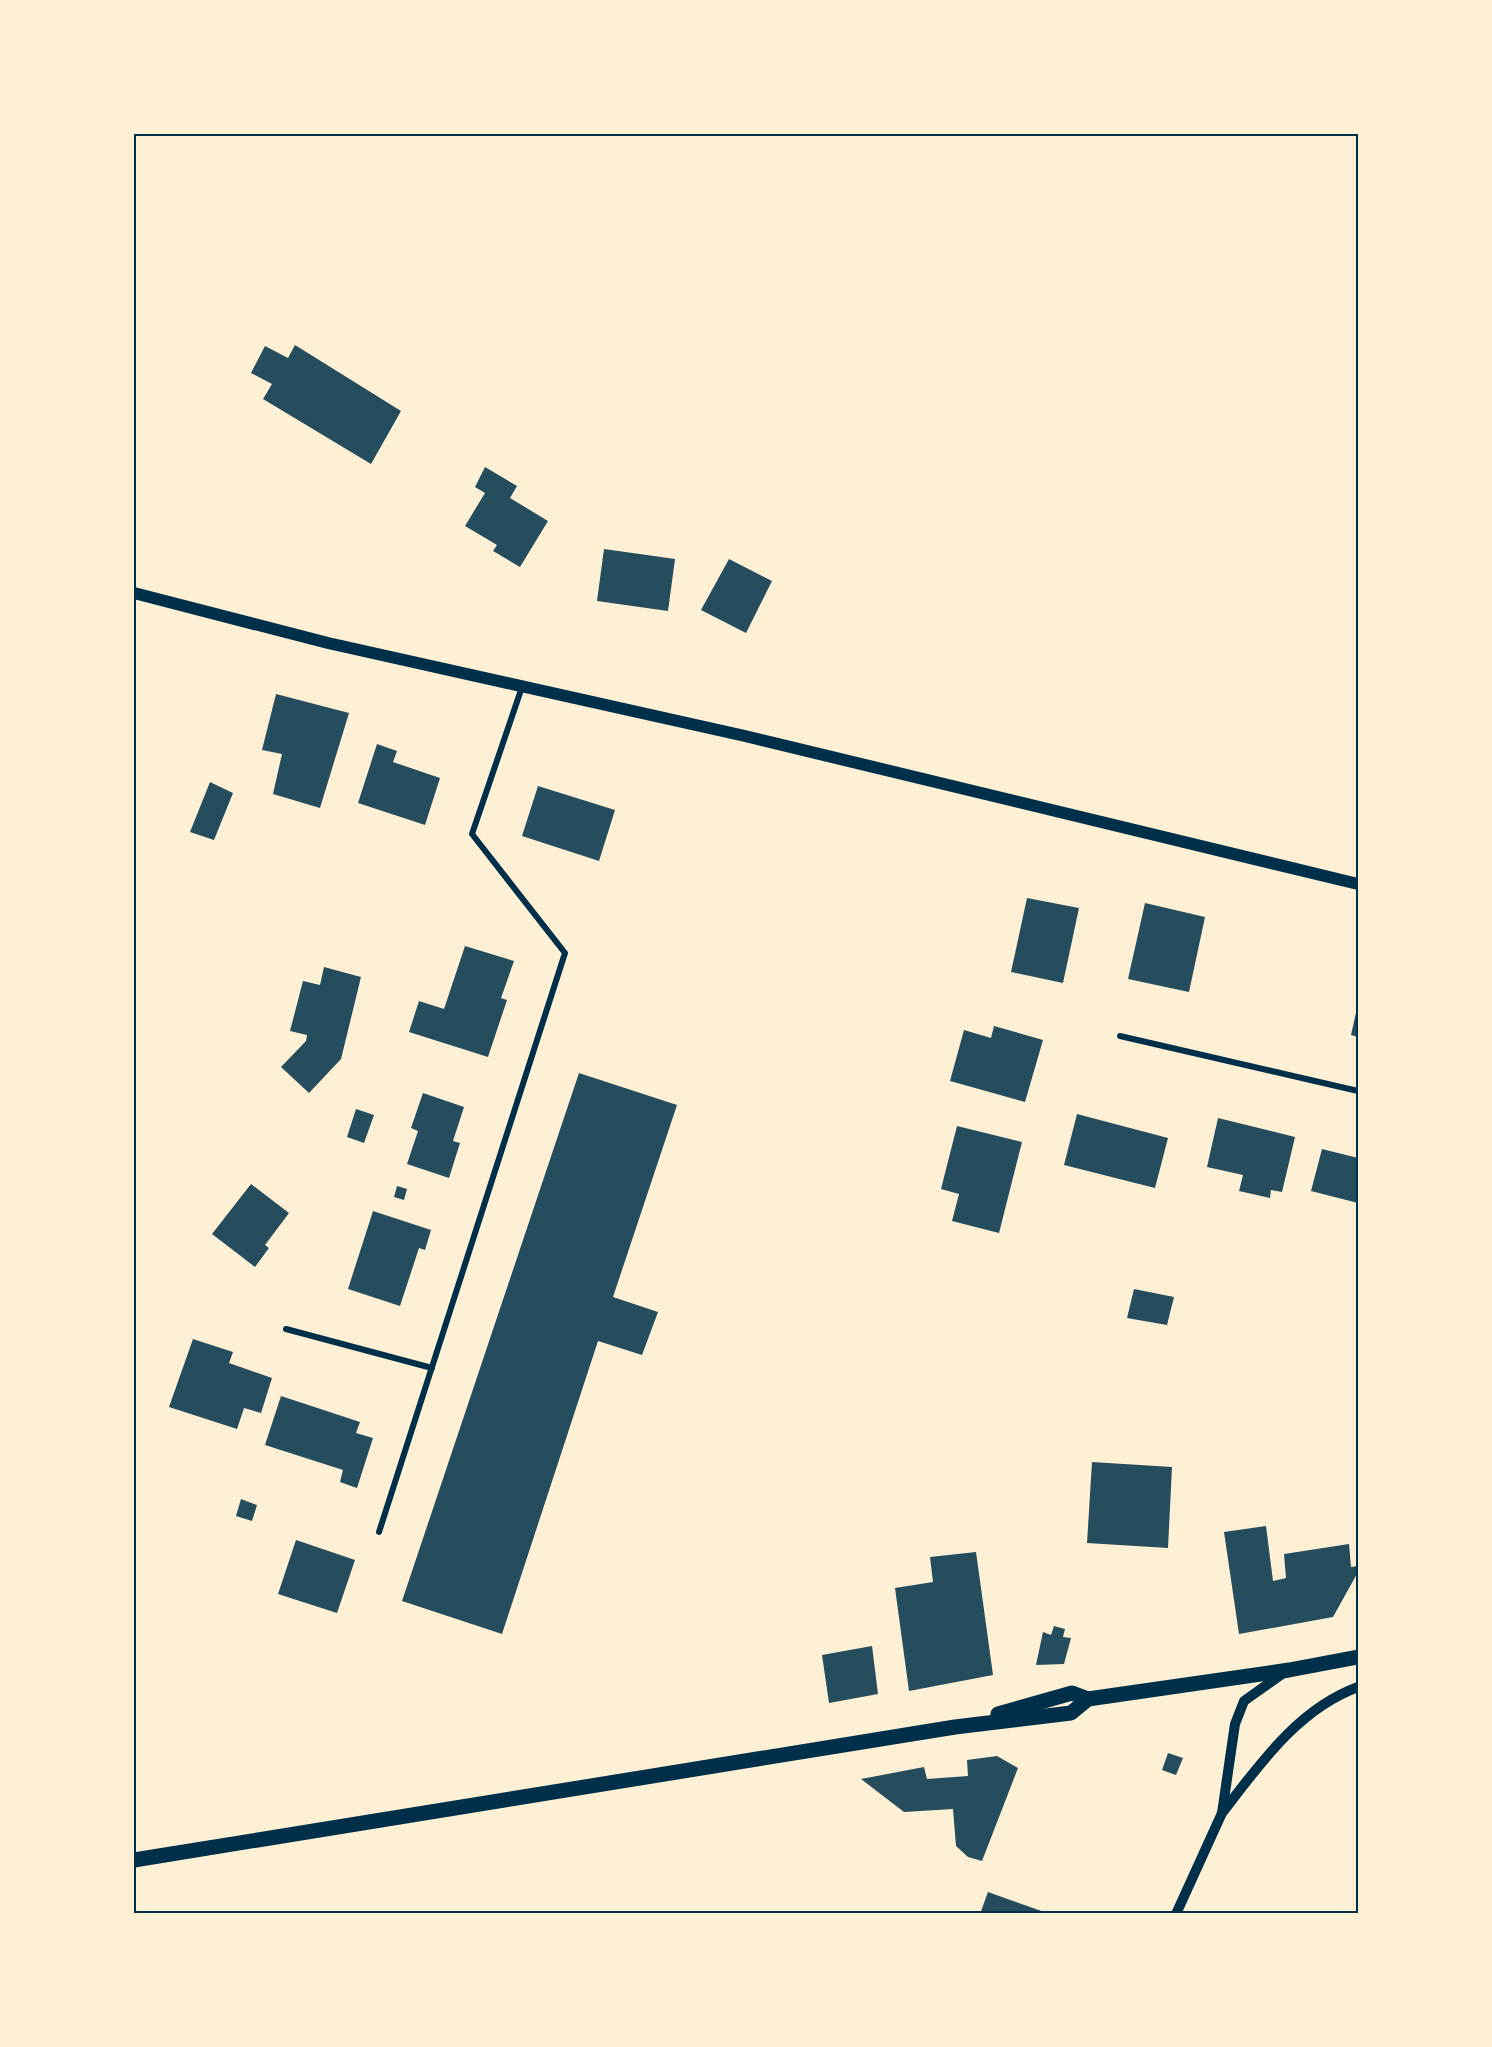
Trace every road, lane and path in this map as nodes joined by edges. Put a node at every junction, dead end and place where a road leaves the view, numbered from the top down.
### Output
1 (134, 593) edge
2 (522, 687) junction
3 (1359, 884) edge
4 (1120, 1036) dead end
5 (1359, 1091) edge
6 (286, 1329) dead end
7 (432, 1368) junction
8 (379, 1532) dead end
9 (1359, 1657) edge
10 (1289, 1670) junction
11 (1359, 1687) edge
12 (1222, 1813) junction
13 (134, 1860) edge
14 (1176, 1914) edge

1 - 2 main road
2 - 3 main road
2 - 7 street
4 - 5 street
6 - 7 street
7 - 8 street
9 - 10 main road
10 - 12 street
10 - 13 main road
11 - 12 street
12 - 14 street

